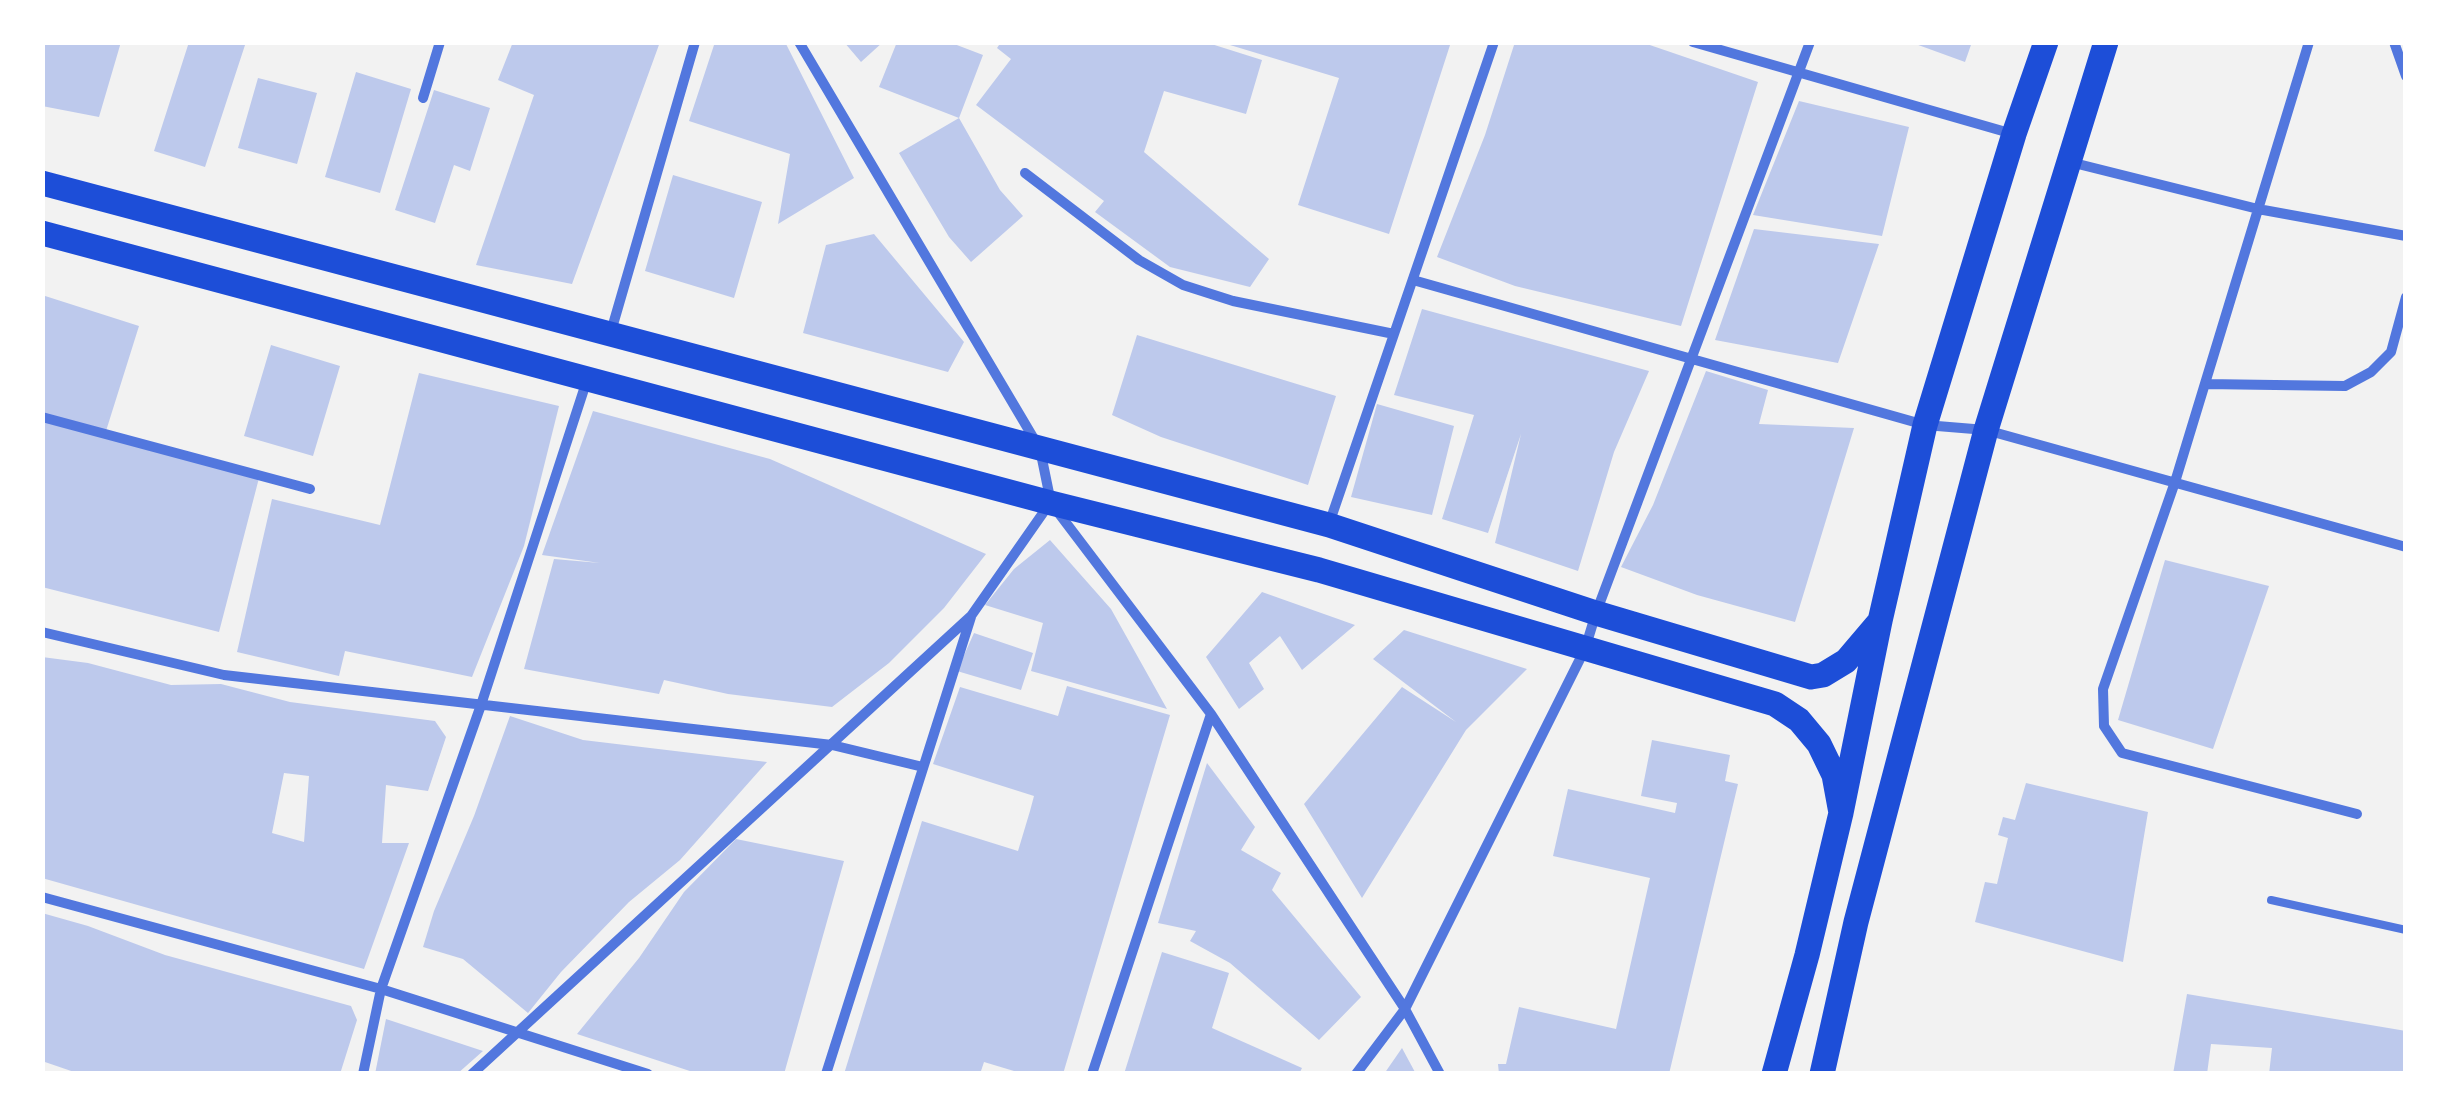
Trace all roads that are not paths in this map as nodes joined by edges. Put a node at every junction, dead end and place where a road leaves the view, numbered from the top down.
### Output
1 (440, 42) edge
2 (695, 42) edge
3 (799, 42) edge
4 (1494, 42) edge
5 (1693, 42) edge
6 (1810, 42) edge
7 (2046, 42) edge
8 (2106, 42) edge
9 (2309, 42) edge
10 (2394, 42) edge
11 (1800, 73) junction
12 (2406, 76) edge
13 (423, 98) dead end
14 (2014, 134) junction
15 (2070, 162) junction
16 (1025, 173) dead end
17 (42, 183) edge
18 (2258, 209) junction
19 (42, 233) edge
20 (2406, 236) edge
21 (1412, 280) junction
22 (2406, 296) edge
23 (1394, 334) junction
24 (610, 336) junction
25 (1692, 359) junction
26 (588, 378) junction
27 (2205, 384) junction
28 (42, 418) edge
29 (1925, 425) junction
30 (1986, 430) junction
31 (1040, 449) junction
32 (2175, 482) junction
33 (310, 489) dead end
34 (1051, 502) junction
35 (1329, 525) junction
36 (2406, 547) edge
37 (1596, 613) junction
38 (971, 616) junction
39 (1880, 622) junction
40 (42, 632) edge
41 (1586, 650) junction
42 (481, 705) junction
43 (1211, 714) junction
44 (832, 744) junction
45 (923, 767) junction
46 (1840, 813) junction
47 (2358, 814) dead end
48 (42, 898) edge
49 (2271, 900) dead end
50 (2406, 930) edge
51 (382, 990) junction
52 (1405, 1009) junction
53 (517, 1032) junction
54 (362, 1074) edge
55 (472, 1074) edge
56 (648, 1074) edge
57 (826, 1074) edge
58 (1092, 1074) edge
59 (1356, 1074) edge
60 (1440, 1074) edge
61 (1774, 1074) edge
62 (1822, 1074) edge

1 - 13 street
2 - 24 street
3 - 31 street
4 - 21 street
5 - 11 street
6 - 11 street
7 - 14 main road
8 - 15 main road
9 - 18 street
10 - 12 street
11 - 14 street
11 - 25 street
14 - 29 main road
15 - 18 street
15 - 30 main road
16 - 23 street
17 - 24 main road
18 - 20 street
18 - 27 street
19 - 26 main road
21 - 23 street
21 - 25 street
22 - 27 street
23 - 35 street
24 - 31 main road
25 - 29 street
25 - 37 street
26 - 34 main road
26 - 42 street
27 - 32 street
28 - 33 street
29 - 30 street
29 - 39 main road
30 - 32 street
30 - 62 main road
31 - 34 street
31 - 35 main road
32 - 36 street
32 - 47 street
34 - 38 street
34 - 41 main road
34 - 43 street
35 - 37 main road
37 - 39 main road
37 - 41 street
38 - 44 street
38 - 45 street
39 - 46 main road
40 - 42 street
41 - 46 main road
41 - 52 street
42 - 44 street
42 - 51 street
43 - 52 street
43 - 58 street
44 - 45 street
44 - 53 street
45 - 57 street
46 - 61 main road
48 - 51 street
49 - 50 lane
51 - 53 street
51 - 54 street
52 - 59 street
52 - 60 street
53 - 55 street
53 - 56 street

